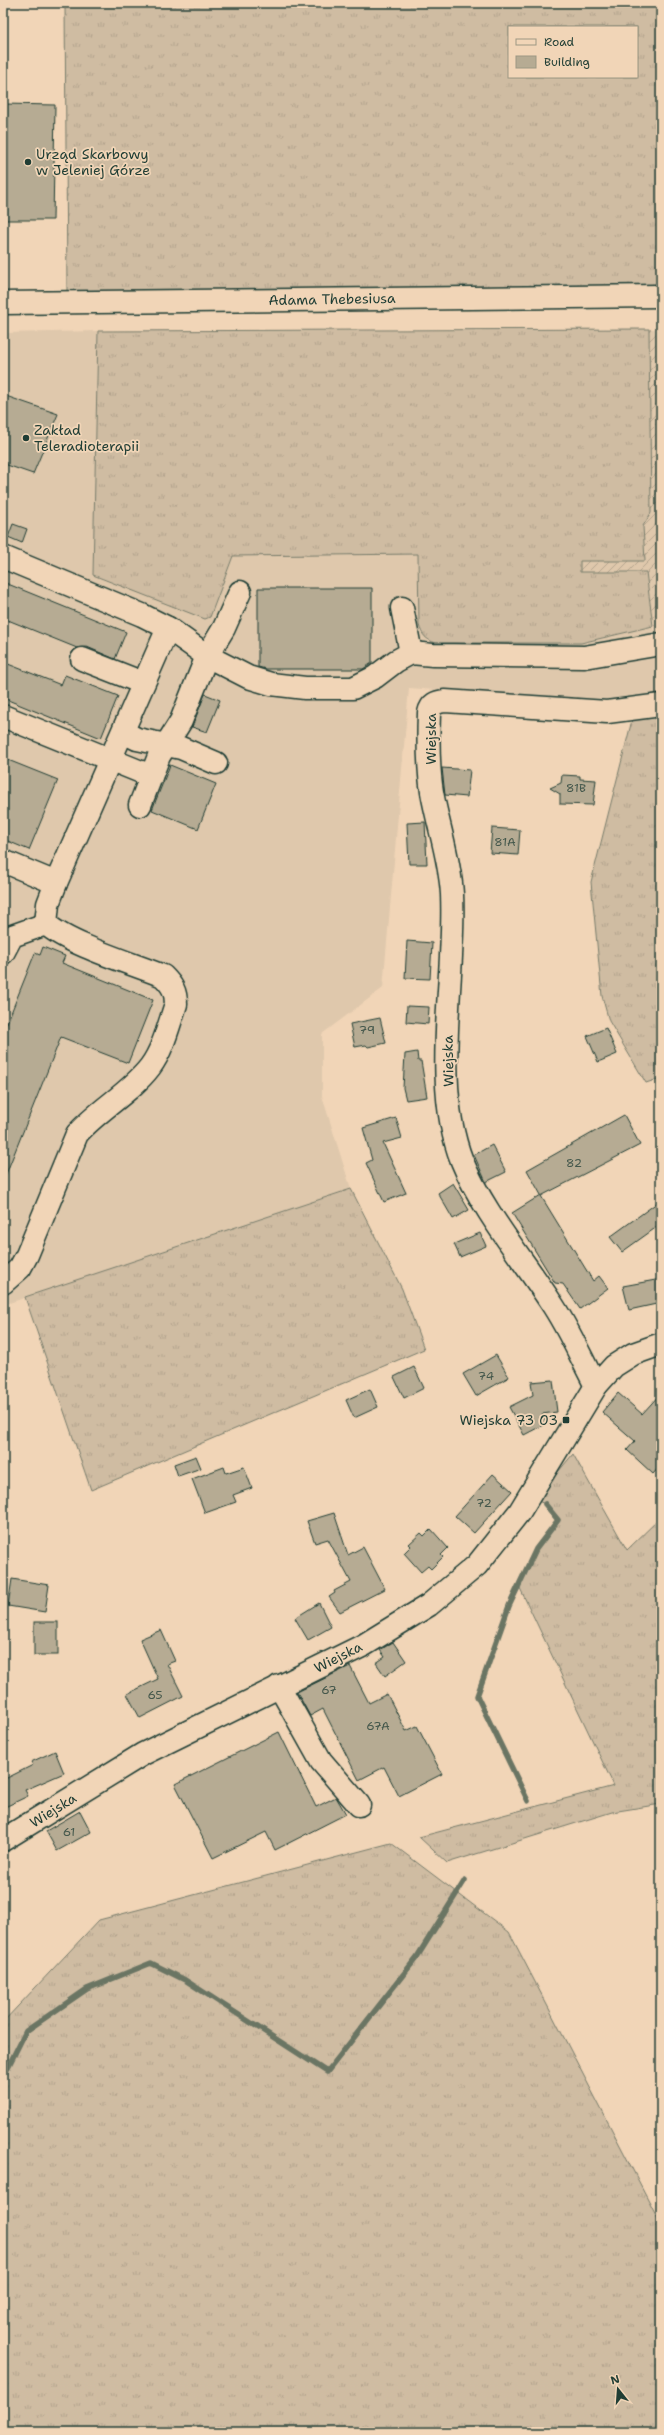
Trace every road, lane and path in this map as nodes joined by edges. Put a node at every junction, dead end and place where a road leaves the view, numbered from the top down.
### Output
1 (661, 296) edge
2 (3, 302) edge
3 (3, 557) edge
4 (240, 592) dead end
5 (402, 608) dead end
6 (168, 628) junction
7 (661, 644) edge
8 (411, 653) junction
9 (207, 656) junction
10 (82, 659) dead end
11 (143, 683) junction
12 (661, 706) edge
13 (3, 716) edge
14 (123, 732) junction
15 (167, 743) junction
16 (110, 760) junction
17 (216, 762) dead end
18 (151, 776) junction
19 (140, 805) dead end
20 (3, 861) edge
21 (56, 883) junction
22 (46, 924) junction
23 (3, 954) edge
24 (3, 1283) edge
25 (661, 1344) edge
26 (596, 1386) junction
27 (279, 1686) junction
28 (359, 1805) dead end
29 (3, 1840) edge

1 - 2 street, Adama Thebesiusa
3 - 6 street
4 - 9 street
5 - 8 street
6 - 9 street
6 - 11 street
7 - 8 street
8 - 9 street
9 - 15 street
10 - 11 street
11 - 14 street
12 - 26 street, Wiejska
13 - 16 street
14 - 15 street
14 - 16 street
15 - 17 street
15 - 18 street
16 - 18 street
16 - 21 street
18 - 19 street
20 - 21 street
21 - 22 street
22 - 23 street
22 - 24 street
25 - 26 street, Wiejska
26 - 27 street, Wiejska
27 - 28 street
27 - 29 street, Wiejska

